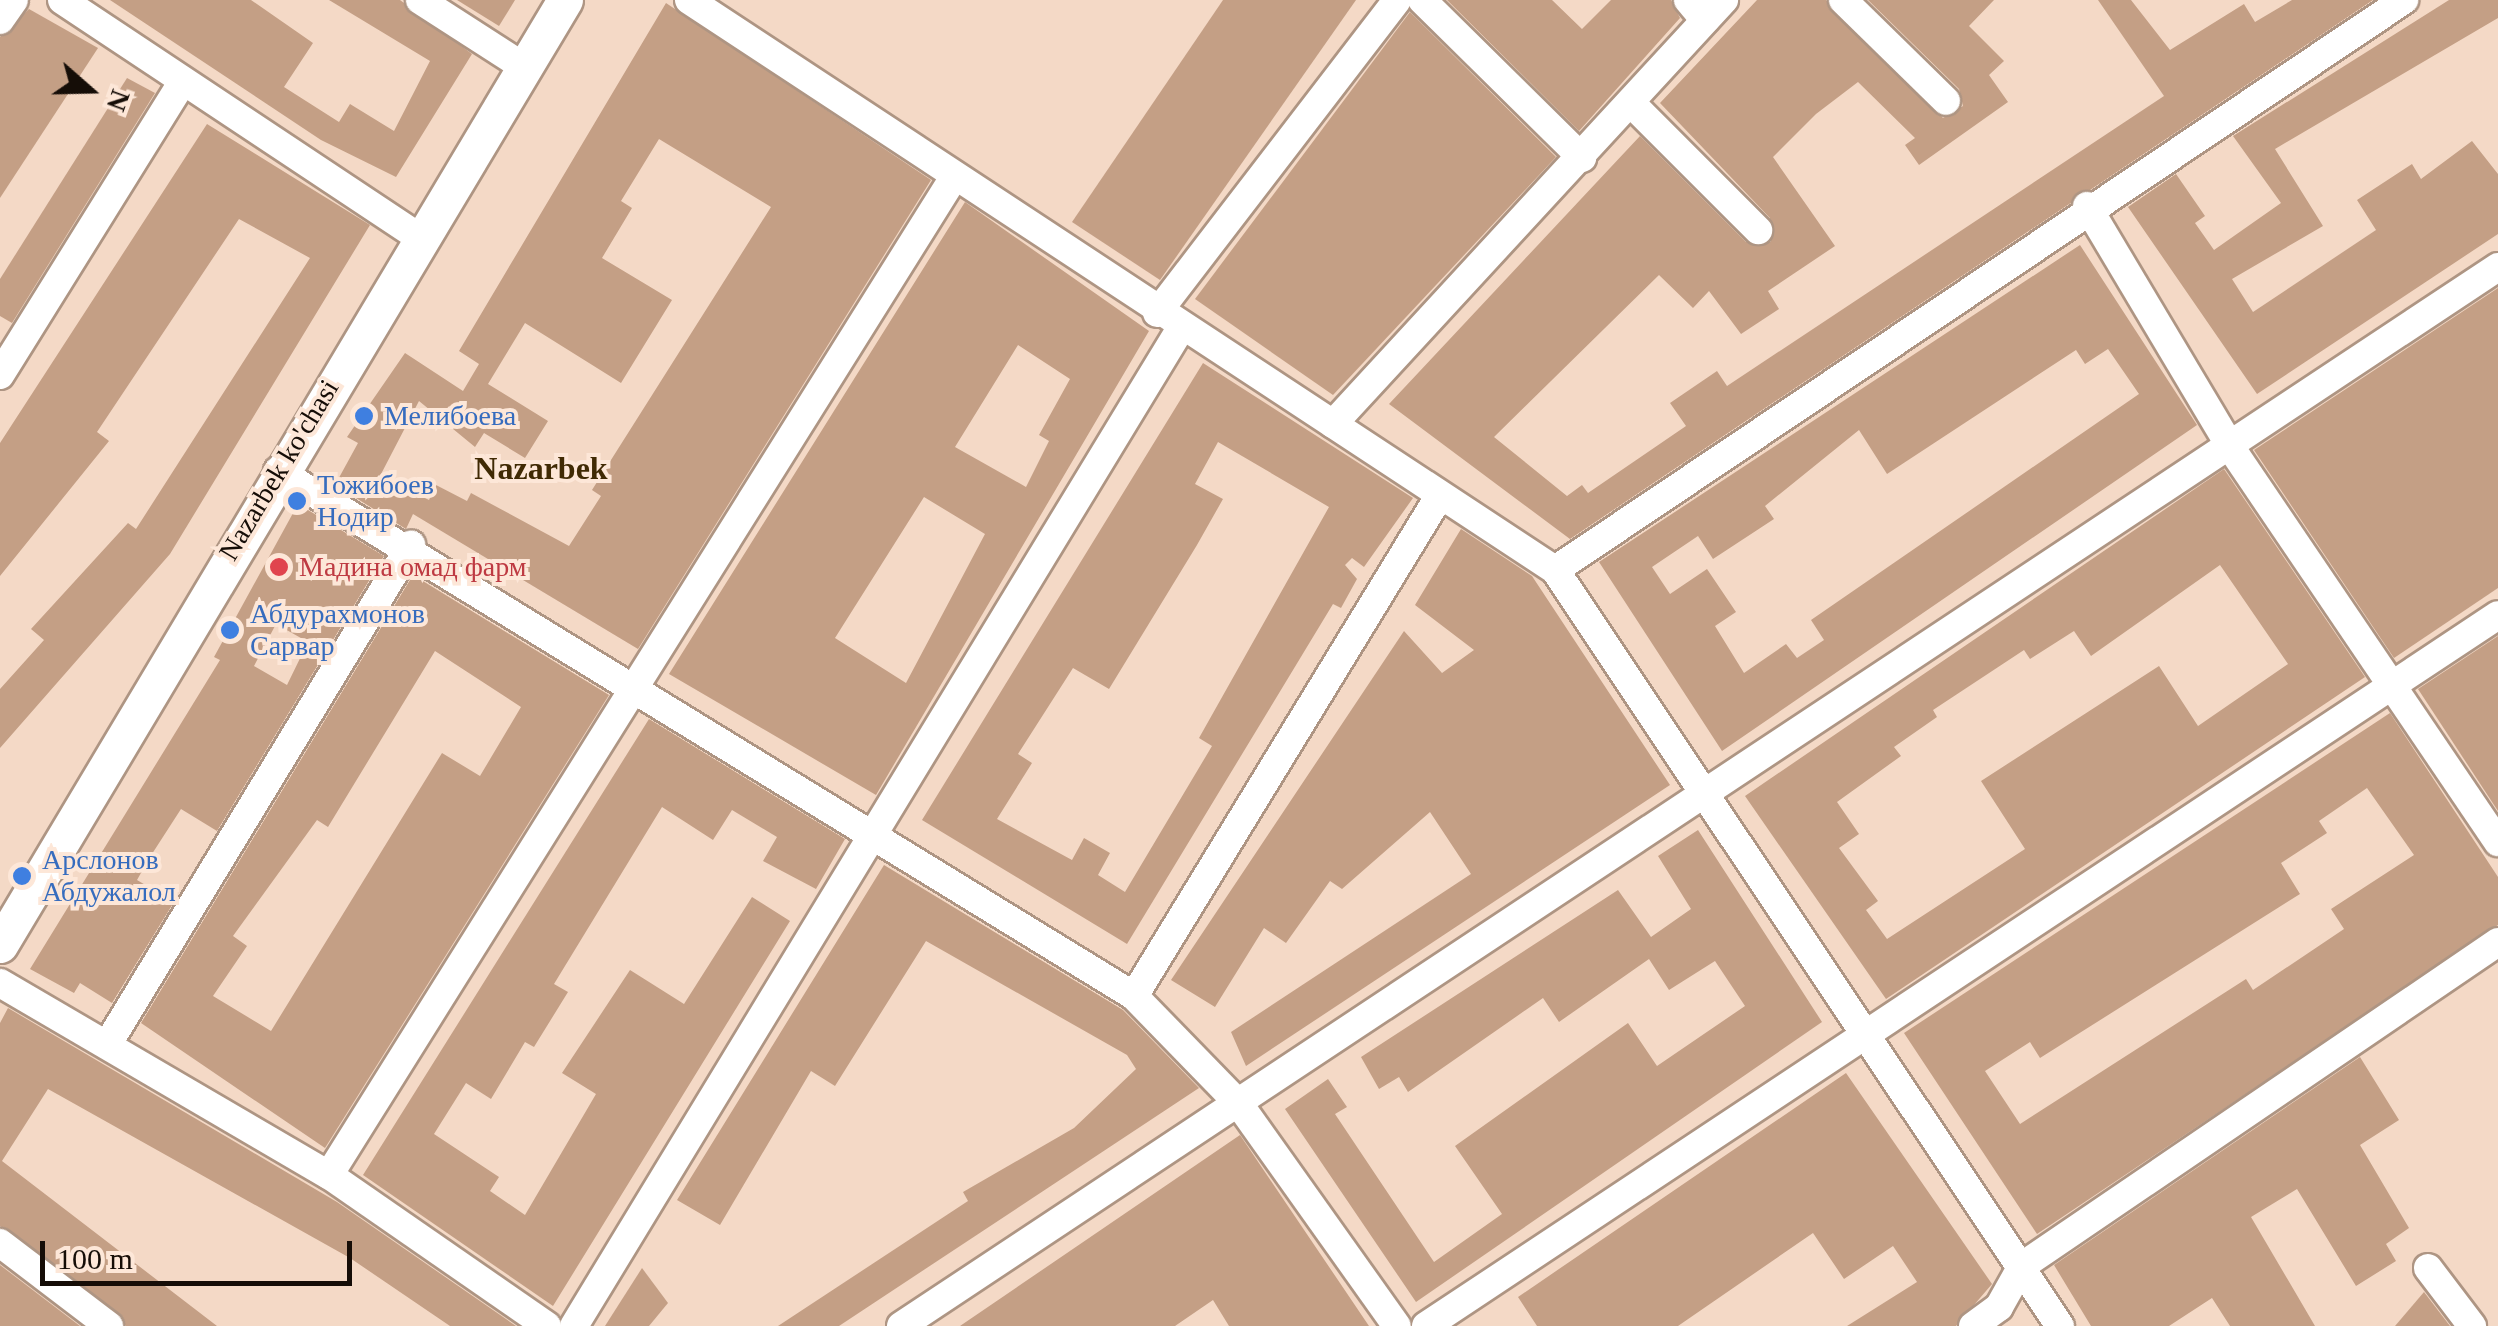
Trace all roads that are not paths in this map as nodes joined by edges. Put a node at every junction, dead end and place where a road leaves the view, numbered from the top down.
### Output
1 (14, 0) edge
2 (62, 0) edge
3 (420, 0) edge
4 (566, 0) edge
5 (689, 0) edge
6 (1397, 0) edge
7 (1422, 0) edge
8 (1843, 0) edge
9 (2404, 0) edge
10 (1706, 7) edge
11 (0, 20) edge
12 (524, 67) junction
13 (182, 84) junction
14 (1946, 102) dead end
15 (1631, 104) junction
16 (1582, 158) junction
17 (954, 178) junction
18 (2088, 206) junction
19 (1758, 230) dead end
20 (419, 237) junction
21 (2498, 267) edge
22 (1157, 313) junction
23 (1181, 328) junction
24 (4, 359) edge
25 (1333, 424) junction
26 (2231, 448) junction
27 (278, 471) junction
28 (1440, 496) junction
29 (411, 546) junction
30 (1555, 570) junction
31 (2498, 615) edge
32 (634, 686) junction
33 (2395, 686) junction
34 (1706, 799) junction
35 (876, 841) junction
36 (2498, 842) edge
37 (2498, 942) edge
38 (0, 945) edge
39 (0, 983) edge
40 (1134, 996) junction
41 (1866, 1032) junction
42 (109, 1042) junction
43 (1240, 1104) junction
44 (329, 1175) junction
45 (0, 1244) edge
46 (2022, 1266) junction
47 (2428, 1268) dead end
48 (109, 1326) edge
49 (546, 1326) edge
50 (574, 1326) edge
51 (901, 1326) edge
52 (1397, 1326) edge
53 (1426, 1326) edge
54 (1972, 1326) edge
55 (2060, 1326) edge
56 (2472, 1326) edge

1 - 11 street
2 - 13 street
3 - 12 street
4 - 12 main road, Nazarbek ko'chasi
5 - 17 street
6 - 22 street
7 - 16 street
8 - 14 street
9 - 18 street
10 - 15 street
12 - 20 main road, Nazarbek ko'chasi
13 - 20 street
13 - 24 street
15 - 16 street
15 - 19 street
16 - 25 street
17 - 22 street
17 - 32 street
18 - 26 street
18 - 30 street
20 - 27 main road, Nazarbek ko'chasi
21 - 26 street
22 - 23 street
23 - 25 street
23 - 35 street
25 - 28 street
26 - 33 street
26 - 34 street
27 - 29 street
27 - 38 main road, Nazarbek ko'chasi
28 - 30 street
28 - 40 street
29 - 32 street
29 - 42 street
30 - 34 street
31 - 33 street
32 - 35 street
32 - 44 street
33 - 36 street
33 - 41 street
34 - 41 street
34 - 43 street
35 - 40 street
35 - 50 street
37 - 46 street
39 - 42 street
40 - 43 street
41 - 46 street
41 - 53 street
42 - 44 street
43 - 51 street
43 - 52 street
44 - 49 street
45 - 48 street
46 - 54 street
46 - 55 street
47 - 56 street

